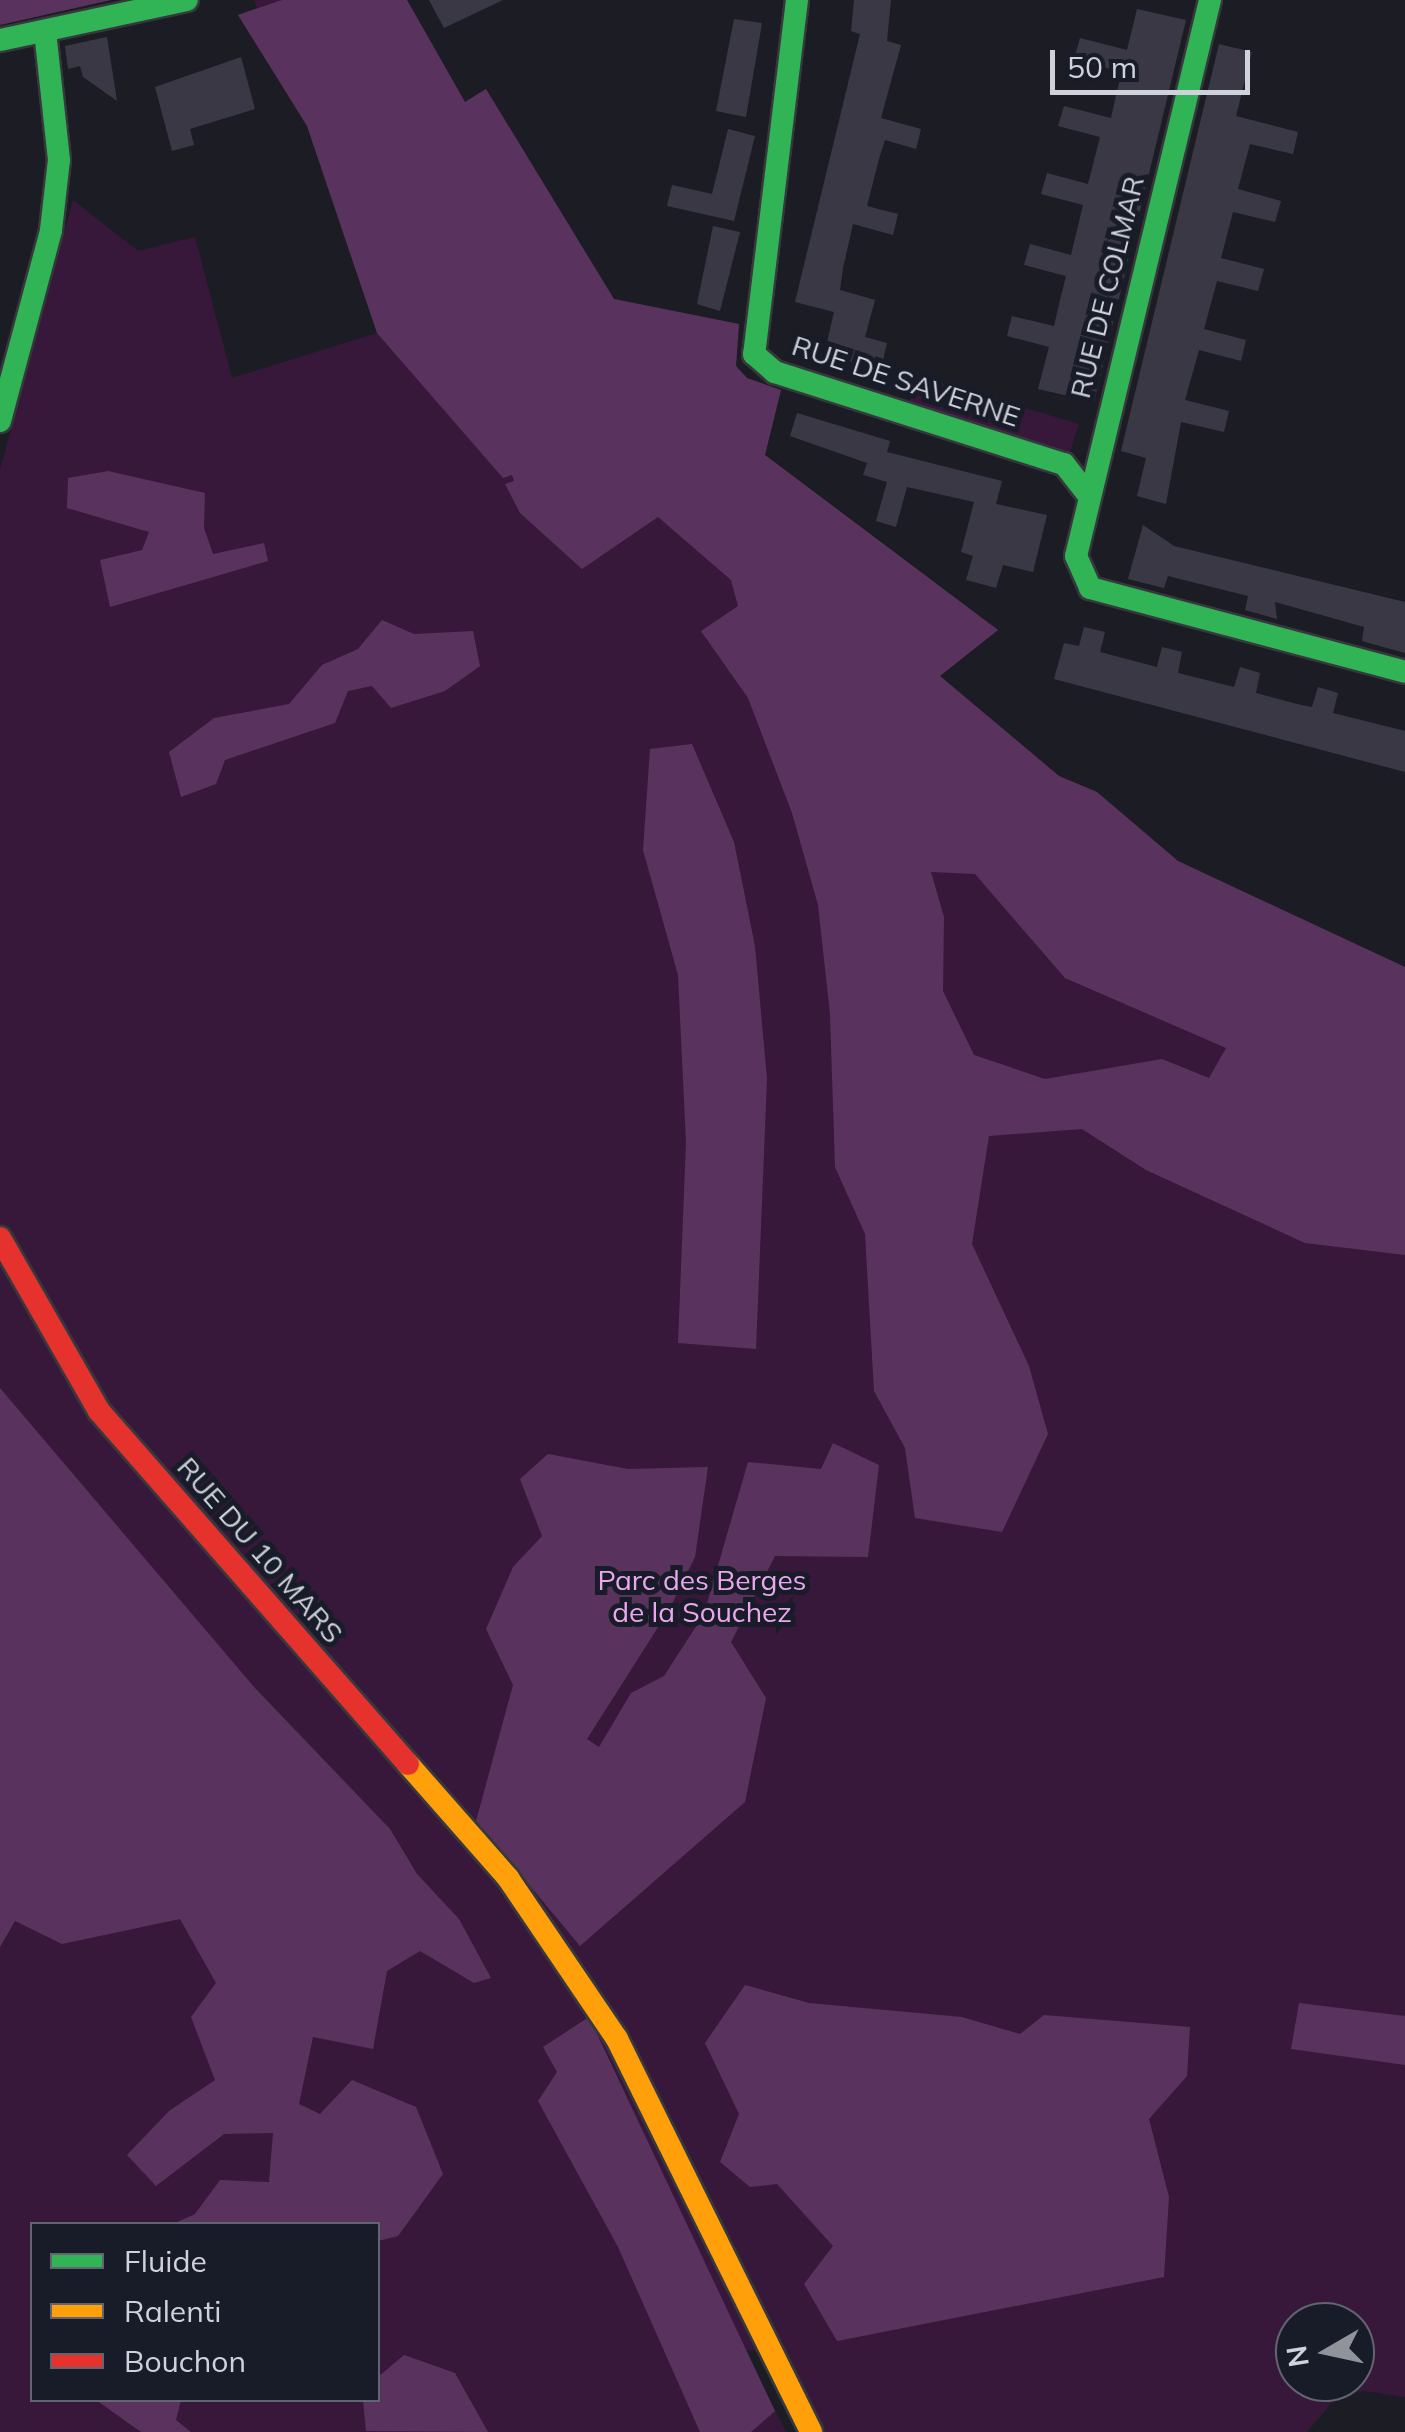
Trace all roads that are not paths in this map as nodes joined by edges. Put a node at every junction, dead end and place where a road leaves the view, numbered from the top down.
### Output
1 (187, 0) edge
2 (797, 0) edge
3 (1210, 0) edge
4 (44, 31) junction
5 (0, 40) edge
6 (0, 420) edge
7 (1086, 493) junction
8 (1405, 672) edge
9 (0, 1238) edge
10 (811, 2432) edge

1 - 4 street
2 - 7 street, RUE DE SAVERNE
3 - 7 street, RUE DE COLMAR
4 - 5 street
4 - 6 street
7 - 8 street, RUE DE COLMAR
9 - 10 street, RUE DU 10 MARS

